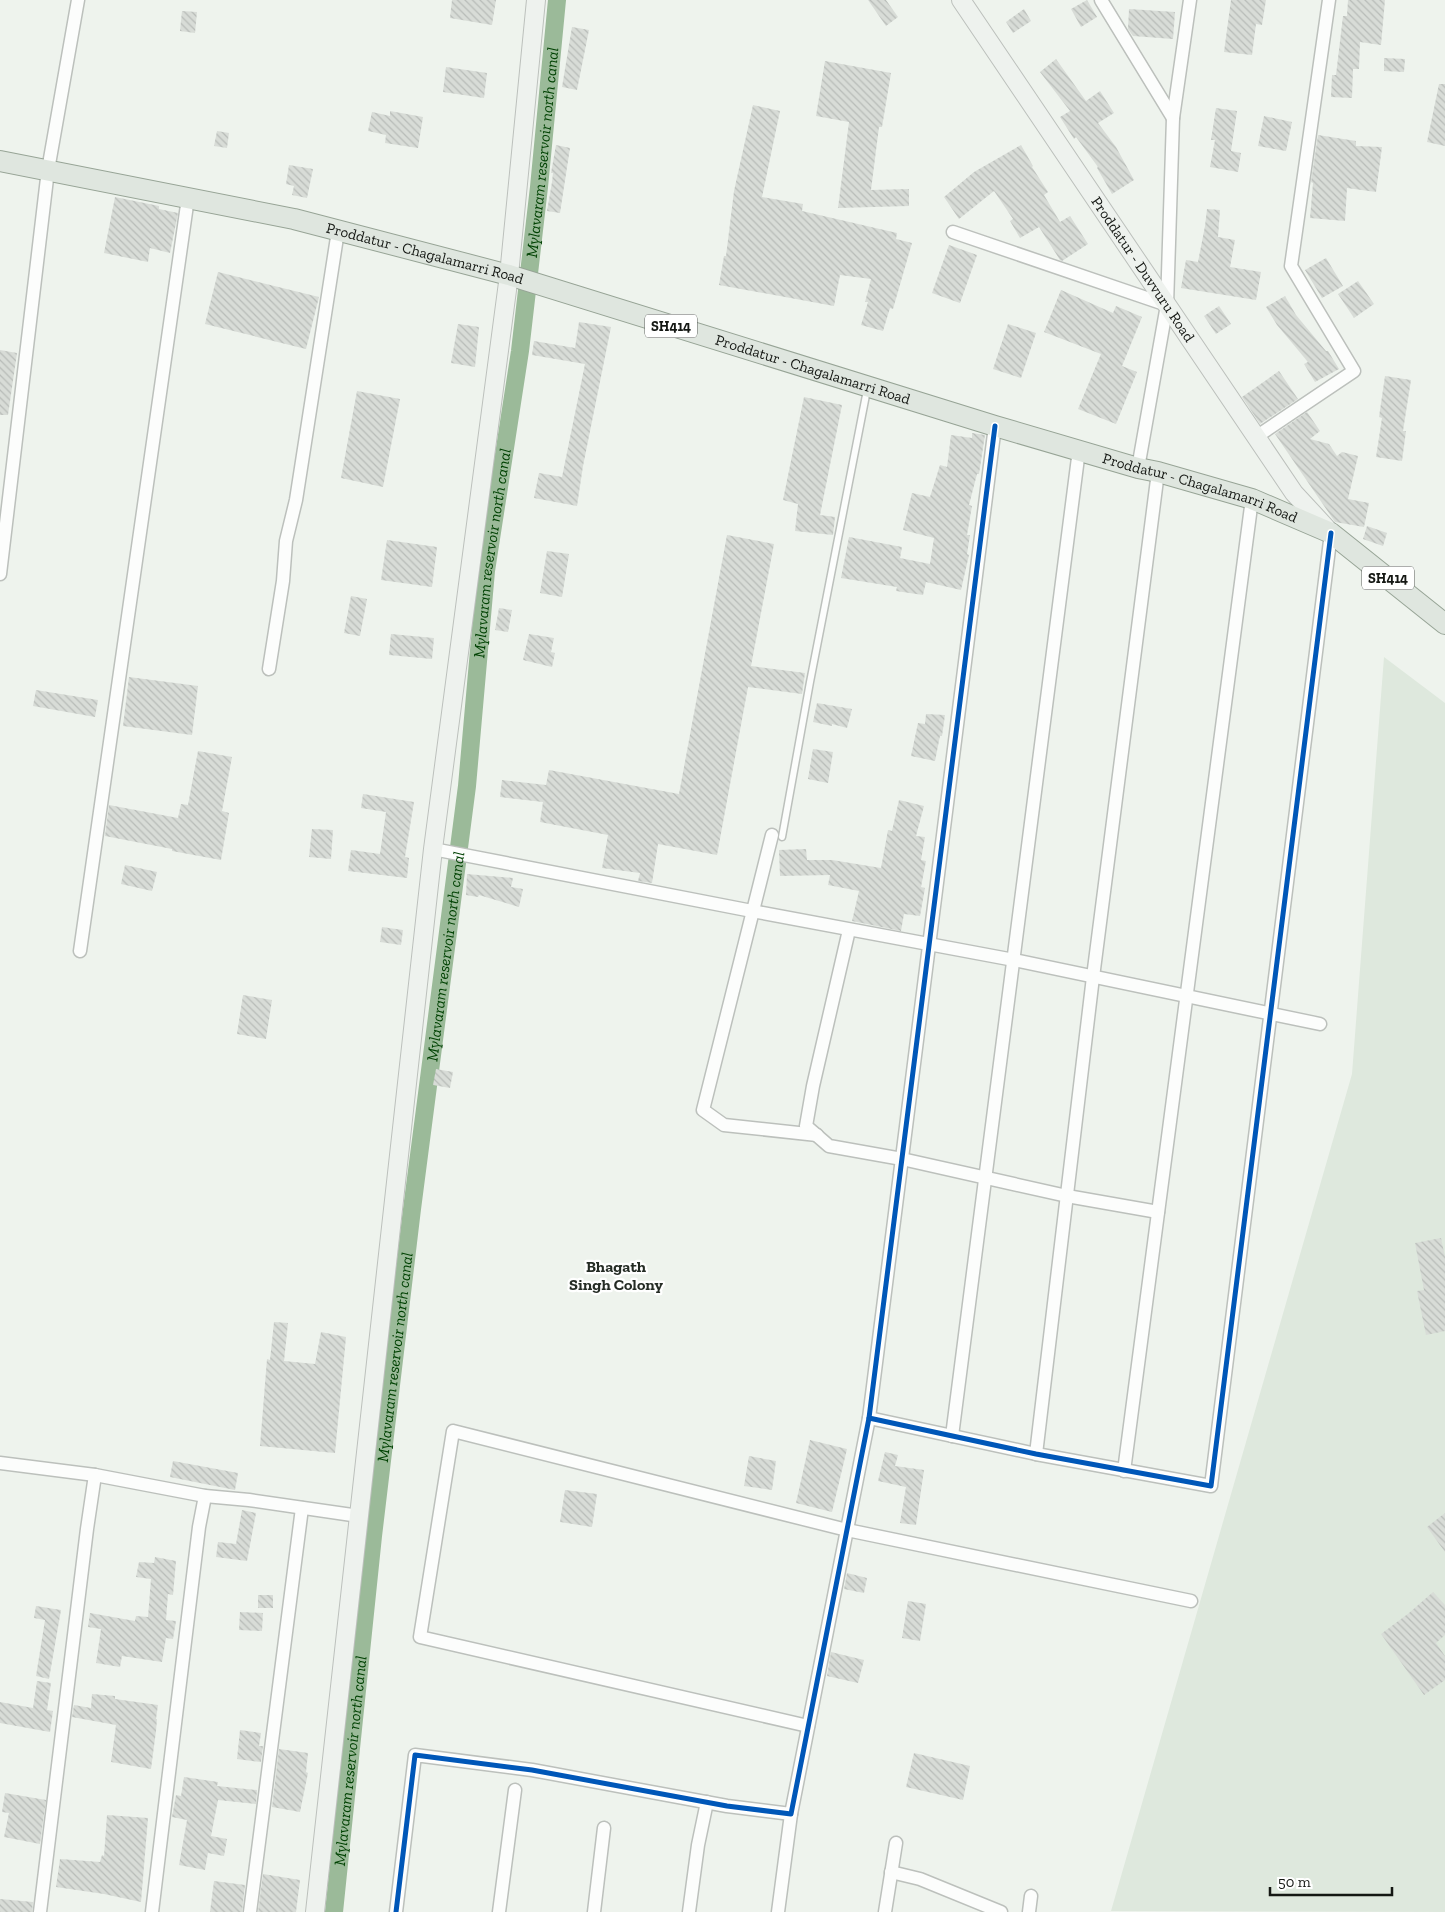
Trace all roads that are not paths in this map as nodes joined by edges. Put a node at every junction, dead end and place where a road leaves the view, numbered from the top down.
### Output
1 (78, 0) edge
2 (536, 0) edge
3 (962, 0) edge
4 (1101, 0) edge
5 (1190, 0) edge
6 (1329, 0) edge
7 (1173, 118) junction
8 (0, 161) edge
9 (48, 170) junction
10 (188, 198) junction
11 (338, 231) junction
12 (954, 232) dead end
13 (509, 275) junction
14 (1167, 305) junction
15 (868, 387) junction
16 (996, 426) junction
17 (1256, 437) junction
18 (1079, 450) junction
19 (1138, 468) junction
20 (1158, 472) junction
21 (1252, 499) junction
22 (1331, 533) junction
23 (0, 574) edge
24 (1445, 624) edge
25 (269, 669) dead end
26 (778, 836) joint
27 (433, 848) junction
28 (752, 912) junction
29 (849, 930) junction
30 (929, 944) junction
31 (80, 952) dead end
32 (1014, 960) junction
33 (1093, 977) junction
34 (1187, 996) junction
35 (1271, 1013) junction
36 (1320, 1024) dead end
37 (817, 1135) junction
38 (902, 1159) junction
39 (985, 1178) junction
40 (1067, 1196) junction
41 (1158, 1212) junction
42 (869, 1418) junction
43 (952, 1436) junction
44 (1036, 1454) junction
45 (0, 1464) edge
46 (1124, 1471) junction
47 (95, 1475) junction
48 (205, 1496) junction
49 (302, 1508) junction
50 (359, 1516) junction
51 (848, 1530) junction
52 (1191, 1602) dead end
53 (808, 1726) junction
54 (515, 1790) dead end
55 (707, 1802) junction
56 (790, 1814) junction
57 (604, 1828) dead end
58 (896, 1843) dead end
59 (891, 1872) junction
60 (1032, 1896) dead end
61 (40, 1912) edge
62 (152, 1912) edge
63 (250, 1912) edge
64 (315, 1912) edge
65 (396, 1912) edge
66 (499, 1912) edge
67 (594, 1912) edge
68 (689, 1912) edge
69 (778, 1912) edge
70 (885, 1912) edge
71 (1001, 1912) edge
72 (1029, 1912) edge

1 - 9 street
2 - 13 main road
3 - 14 main road, Proddatur - Duvvuru Road
4 - 7 street
5 - 7 street
6 - 17 street
7 - 14 street
8 - 9 main road, Proddatur - Chagalamarri Road / SH414
9 - 10 main road, Proddatur - Chagalamarri Road / SH414
9 - 23 street
10 - 11 main road, Proddatur - Chagalamarri Road / SH414
10 - 31 street
11 - 13 main road, Proddatur - Chagalamarri Road / SH414
11 - 25 street
12 - 14 street
13 - 15 main road, Proddatur - Chagalamarri Road / SH414
13 - 27 main road
14 - 17 main road, Proddatur - Duvvuru Road
14 - 19 street
15 - 16 main road, Proddatur - Chagalamarri Road / SH414
15 - 26 lane
16 - 18 main road, Proddatur - Chagalamarri Road / SH414
16 - 30 street
17 - 22 main road, Proddatur - Duvvuru Road
18 - 19 main road, Proddatur - Chagalamarri Road / SH414
18 - 32 street
19 - 20 main road, Proddatur - Chagalamarri Road / SH414
20 - 21 main road, Proddatur - Chagalamarri Road / SH414
20 - 33 street
21 - 22 main road, Proddatur - Chagalamarri Road / SH414
21 - 34 street
22 - 24 main road, Proddatur - Chagalamarri Road / SH414
22 - 35 street
26 - 28 street
27 - 28 street
27 - 50 main road
28 - 29 street
28 - 37 street
29 - 30 street
29 - 37 street
30 - 32 street
30 - 38 street
32 - 33 street
32 - 39 street
33 - 34 street
33 - 40 street
34 - 35 street
34 - 41 street
35 - 36 street
35 - 46 street
37 - 38 street
38 - 39 street
38 - 42 street
39 - 40 street
39 - 43 street
40 - 41 street
40 - 44 street
41 - 46 street
42 - 43 street
42 - 51 street
43 - 44 street
44 - 46 street
45 - 47 street
47 - 48 street
47 - 61 street
48 - 49 street
48 - 62 street
49 - 50 street
49 - 63 street
50 - 64 main road
51 - 52 street
51 - 53 street
51 - 53 street
53 - 56 street
54 - 66 street
55 - 56 street
55 - 65 street
55 - 68 street
56 - 69 street
57 - 67 street
58 - 59 street
59 - 70 street
59 - 71 street
60 - 72 street

